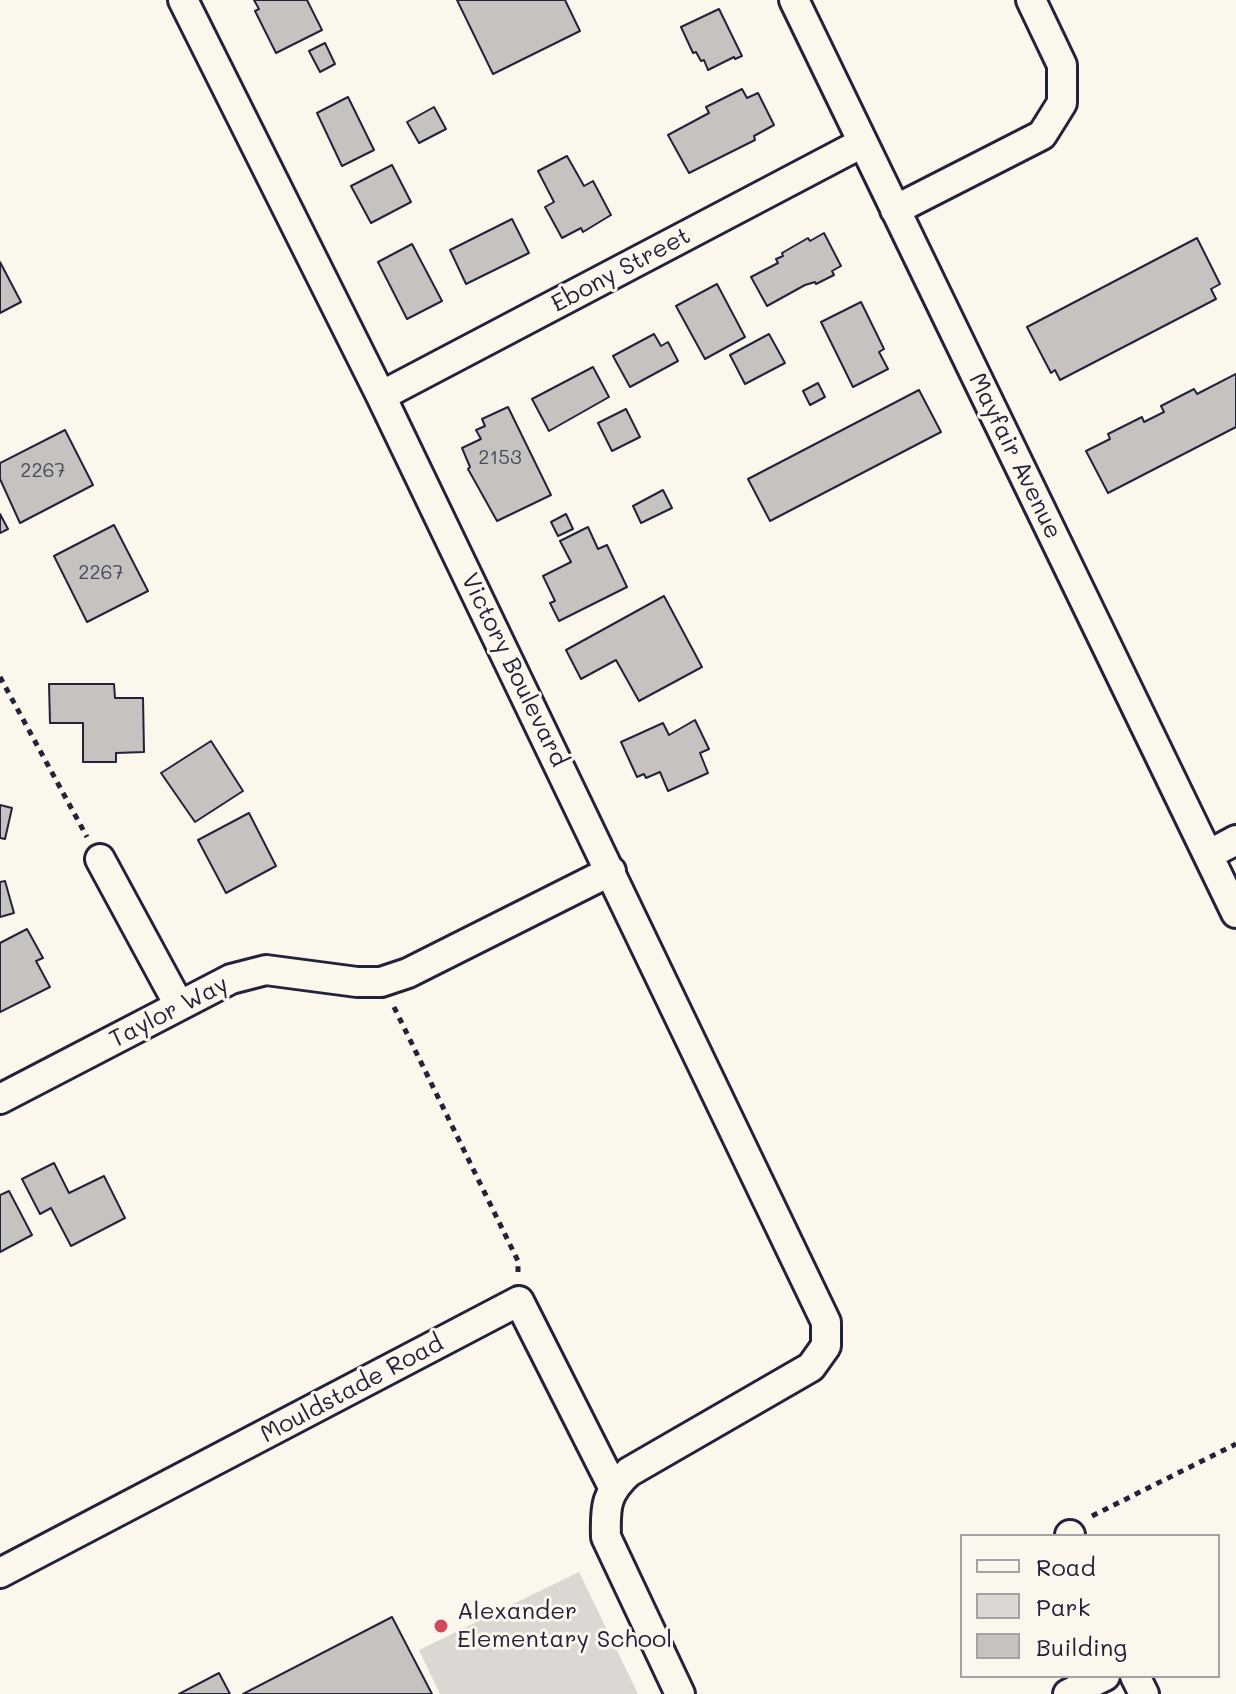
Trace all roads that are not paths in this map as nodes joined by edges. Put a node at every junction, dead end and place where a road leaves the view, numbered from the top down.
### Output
1 (183, 0) edge
2 (794, 0) edge
3 (1031, 0) edge
4 (862, 143) junction
5 (895, 210) junction
6 (381, 396) junction
7 (1236, 840) edge
8 (1208, 855) junction
9 (100, 859) road end
10 (611, 871) junction
11 (1236, 913) edge
12 (179, 1005) junction
13 (0, 1099) edge
14 (613, 1487) junction
15 (0, 1573) edge
16 (1101, 1678) edge
17 (680, 1694) edge
18 (1068, 1694) edge

1 - 6 street, Victory Boulevard
2 - 4 street, Mayfair Avenue
3 - 5 street
4 - 5 street, Mayfair Avenue
4 - 6 street, Ebony Street
5 - 8 street, Mayfair Avenue
6 - 10 street, Victory Boulevard
7 - 8 street
8 - 11 street, Mayfair Avenue
9 - 12 street
10 - 12 street, Taylor Way
10 - 14 street, Victory Boulevard
12 - 13 street, Taylor Way
14 - 15 street, Mouldstade Road
14 - 17 street
16 - 18 street

